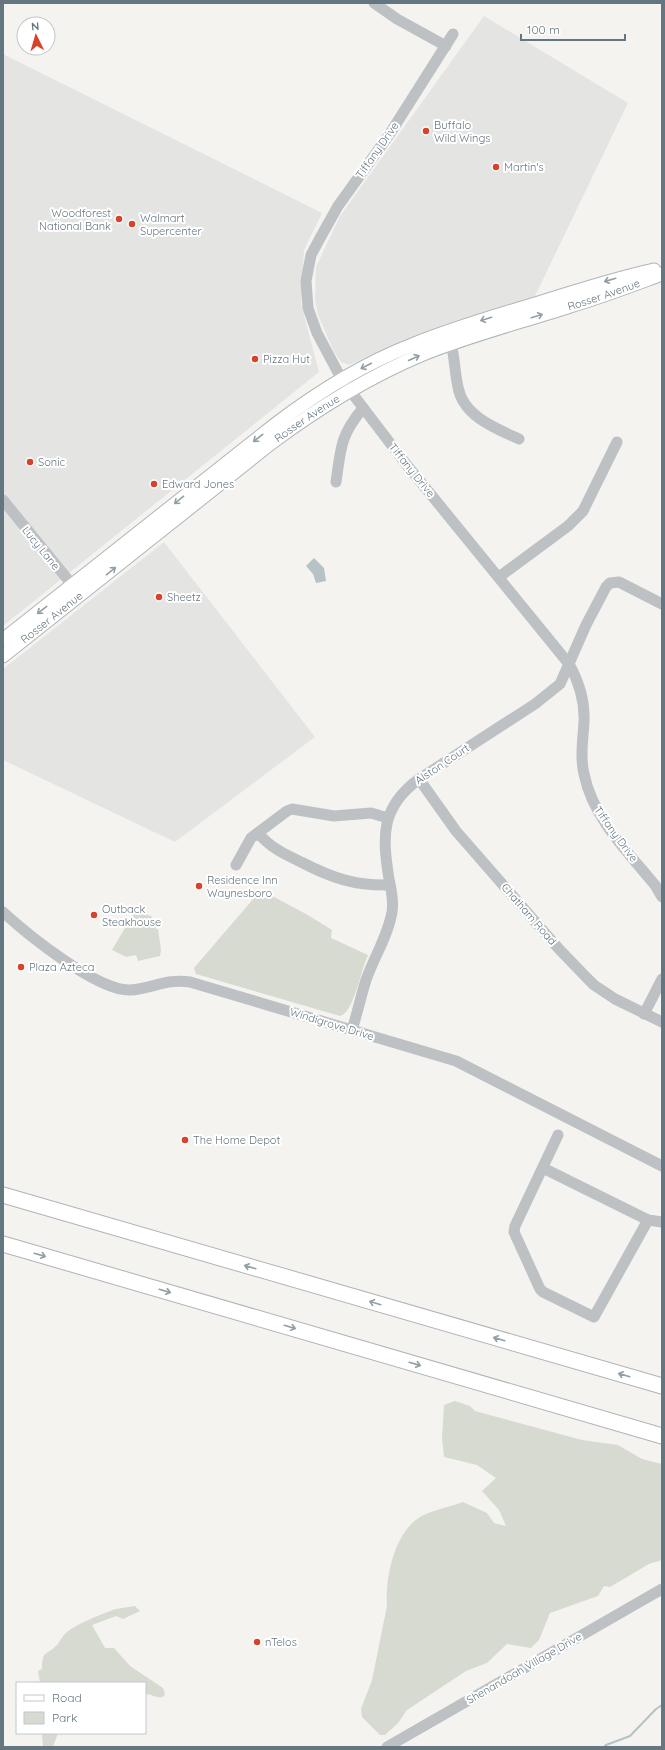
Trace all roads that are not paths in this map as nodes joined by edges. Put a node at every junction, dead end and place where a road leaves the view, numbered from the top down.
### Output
1 (374, 3) edge
2 (453, 34) dead end
3 (446, 46) junction
4 (662, 268) edge
5 (662, 274) edge
6 (449, 338) junction
7 (346, 385) junction
8 (363, 408) junction
9 (519, 439) dead end
10 (617, 442) dead end
11 (336, 482) dead end
12 (3, 500) edge
13 (499, 577) junction
14 (76, 590) junction
15 (662, 604) edge
16 (3, 640) edge
17 (3, 656) edge
18 (569, 664) junction
19 (419, 779) junction
20 (388, 818) junction
21 (258, 833) junction
22 (236, 865) dead end
23 (390, 885) junction
24 (662, 897) edge
25 (3, 912) edge
26 (662, 978) edge
27 (644, 1014) junction
28 (662, 1022) edge
29 (352, 1030) junction
30 (558, 1136) dead end
31 (662, 1166) edge
32 (543, 1168) junction
33 (3, 1195) edge
34 (648, 1220) junction
35 (662, 1222) edge
36 (3, 1244) edge
37 (662, 1386) edge
38 (662, 1436) edge
39 (662, 1589) edge
40 (387, 1747) edge

1 - 3 street
2 - 3 street, Tiffany Drive
3 - 7 street, Tiffany Drive
4 -> 6 main road, Rosser Avenue
6 -> 5 main road, Rosser Avenue
6 - 7 main road, Rosser Avenue
6 - 9 street
7 - 8 street, Tiffany Drive
7 - 14 main road, Rosser Avenue
8 - 11 street
8 - 13 street, Tiffany Drive
10 - 13 street
12 - 14 street, Lucy Lane
13 - 18 street, Tiffany Drive
14 -> 16 main road, Rosser Avenue
14 - 17 main road, Rosser Avenue
15 - 18 street, Alston Court
18 - 19 street, Alston Court
18 - 24 street, Tiffany Drive
19 - 20 street, Alston Court
19 - 27 street, Chatham Road
20 - 21 street
20 - 23 street, Alston Court
21 - 22 street
21 - 23 street
23 - 29 street, Alston Court
25 - 29 street, Windigrove Drive
26 - 27 street
27 - 28 street, Chatham Road
29 - 31 street, Windigrove Drive
30 - 32 street
32 - 34 street
32 - 34 street
37 -> 33 highway
34 - 35 street
36 -> 38 highway
39 - 40 street, Shenandoah Village Drive

